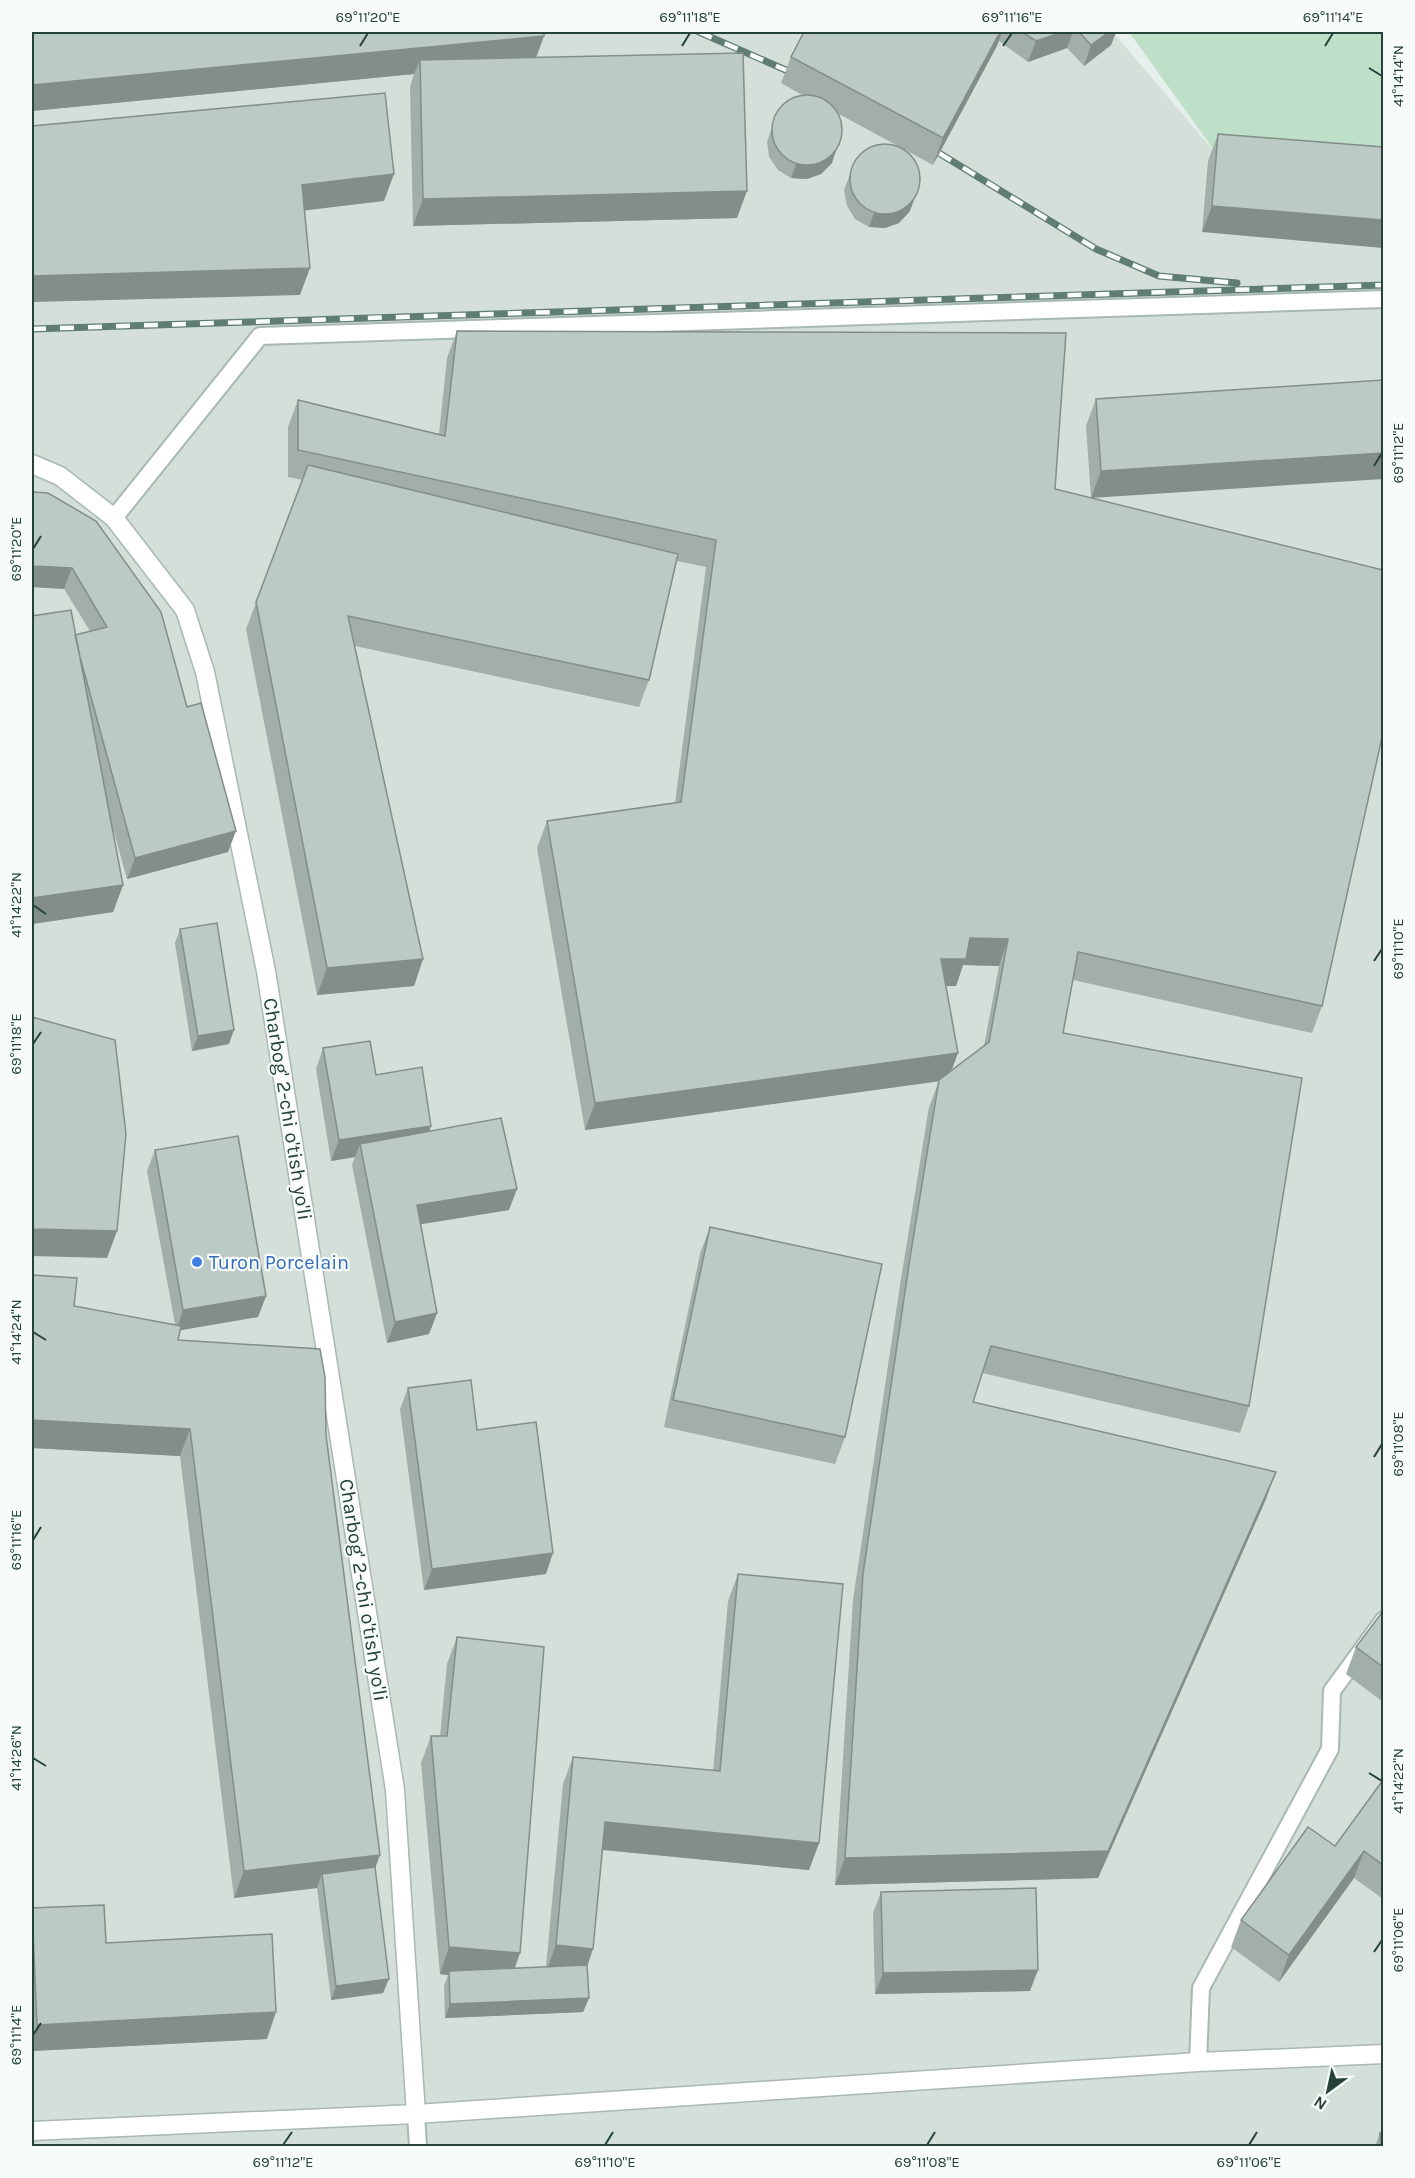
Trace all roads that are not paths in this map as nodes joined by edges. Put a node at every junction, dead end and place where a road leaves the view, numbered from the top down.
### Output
1 (1383, 299) edge
2 (32, 465) edge
3 (114, 518) junction
4 (1383, 1620) edge
5 (1383, 2054) edge
6 (1198, 2062) junction
7 (416, 2114) junction
8 (32, 2131) edge
9 (418, 2146) edge

1 - 3 lane
2 - 3 street, Charbog' 2-chi o'tish yo'li
3 - 7 street, Charbog' 2-chi o'tish yo'li
4 - 6 lane
5 - 6 street
6 - 7 street
7 - 8 street
7 - 9 lane

